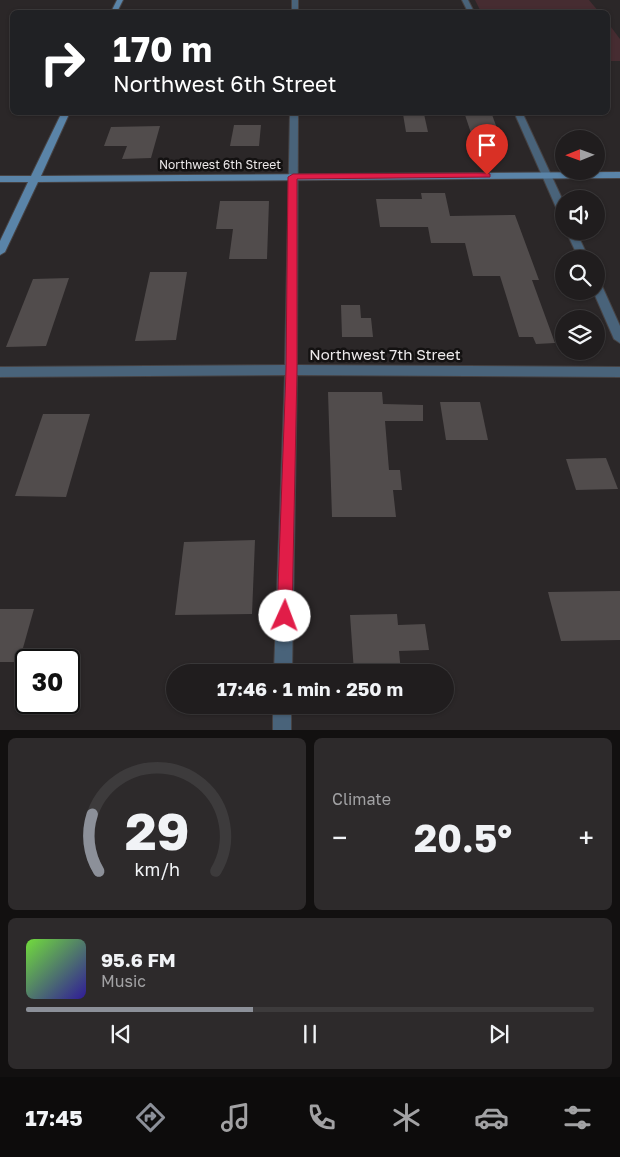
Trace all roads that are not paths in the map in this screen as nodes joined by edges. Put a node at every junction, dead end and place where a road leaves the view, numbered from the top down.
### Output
1 (65, 115) edge
2 (294, 115) edge
3 (519, 115) edge
4 (546, 175) junction
5 (620, 175) edge
6 (293, 177) junction
7 (36, 178) junction
8 (0, 179) edge
9 (555, 194) edge
10 (0, 252) edge
11 (602, 300) edge
12 (620, 339) edge
13 (292, 370) junction
14 (0, 372) edge
15 (620, 372) edge
16 (283, 664) edge
17 (282, 714) edge
18 (282, 730) edge

1 - 7 main road
2 - 6 street
3 - 4 street
4 - 5 main road, Northwest 6th Street
4 - 6 main road, Northwest 6th Street
4 - 9 street
6 - 7 main road, Northwest 6th Street
6 - 13 street
7 - 8 main road, Northwest 6th Street
7 - 10 main road
11 - 12 street
13 - 14 street, Northwest 7th Street
13 - 15 street, Northwest 7th Street
13 - 16 street
17 - 18 street

